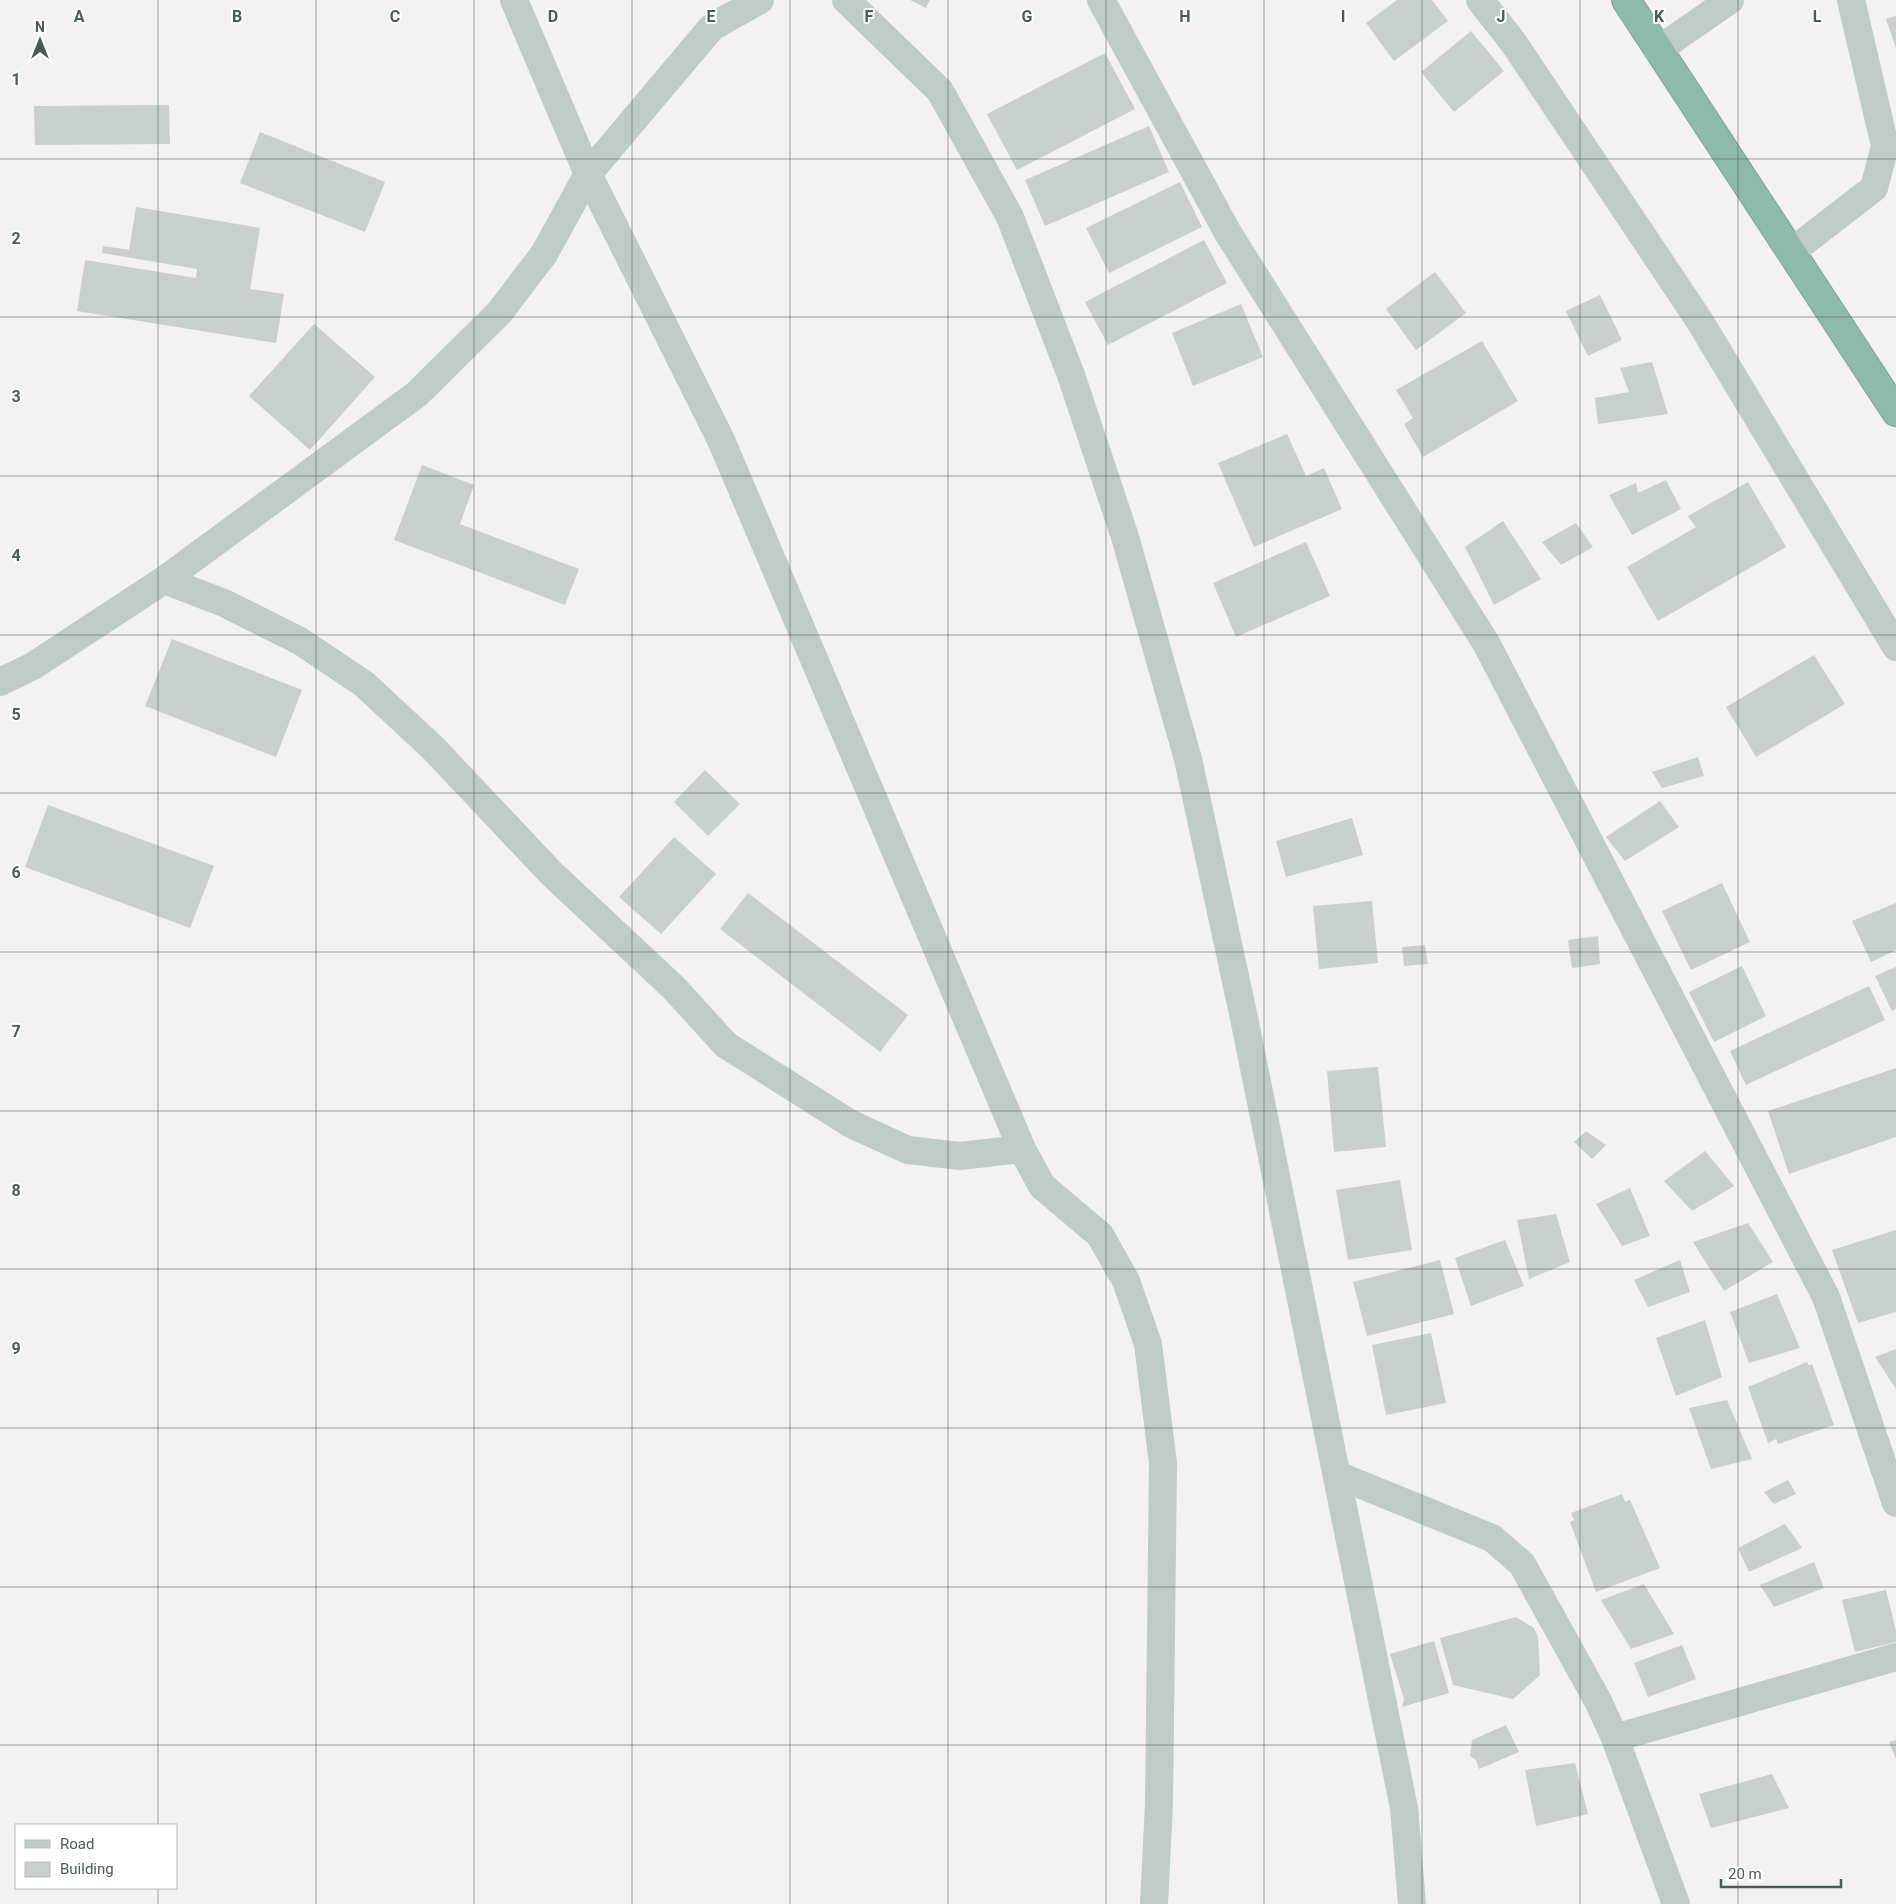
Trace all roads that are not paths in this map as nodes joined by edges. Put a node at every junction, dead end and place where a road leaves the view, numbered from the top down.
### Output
1 (514, 0) edge
2 (760, 0) edge
3 (846, 0) edge
4 (1101, 0) edge
5 (1480, 0) edge
6 (1626, 0) edge
7 (1730, 0) edge
8 (1851, 0) edge
9 (1658, 50) junction
10 (588, 174) junction
11 (1791, 252) junction
12 (1896, 412) edge
13 (164, 580) junction
14 (1896, 647) edge
15 (0, 682) edge
16 (1022, 1149) junction
17 (1337, 1475) junction
18 (1896, 1503) edge
19 (1896, 1657) edge
20 (1615, 1738) junction
21 (1154, 1904) edge
22 (1412, 1904) edge
23 (1676, 1904) edge

1 - 10 street
2 - 10 street
3 - 17 street
4 - 18 street
5 - 14 street
6 - 9 highway
7 - 9 street
8 - 11 street
9 - 11 highway
10 - 13 street
10 - 16 street
11 - 12 highway
13 - 15 street
13 - 16 street
16 - 21 street
17 - 20 street
17 - 22 street
19 - 20 street
20 - 23 street

